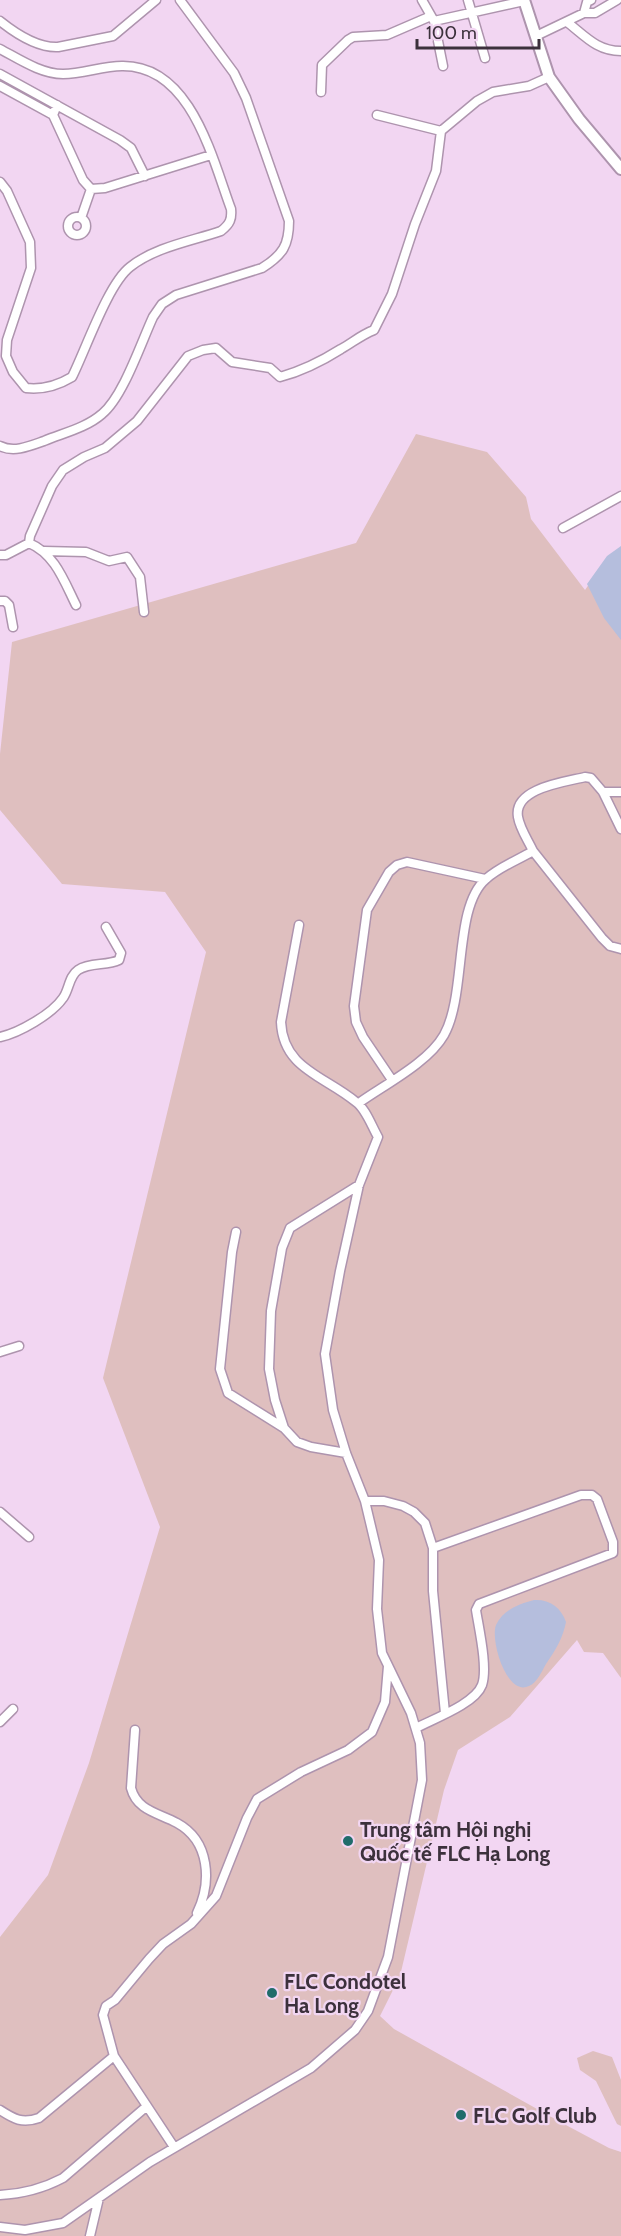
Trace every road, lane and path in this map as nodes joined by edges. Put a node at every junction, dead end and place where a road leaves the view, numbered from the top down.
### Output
1 (156, 0) edge
2 (180, 0) edge
3 (422, 0) edge
4 (468, 0) edge
5 (524, 0) edge
6 (591, 0) edge
7 (616, 0) edge
8 (471, 13) junction
9 (584, 14) junction
10 (432, 19) junction
11 (0, 21) edge
12 (567, 21) junction
13 (536, 36) junction
14 (0, 49) edge
15 (621, 51) edge
16 (485, 58) dead end
17 (443, 66) dead end
18 (0, 74) edge
19 (549, 77) junction
20 (0, 86) edge
21 (321, 92) dead end
22 (57, 105) junction
23 (53, 115) junction
24 (377, 115) dead end
25 (441, 131) junction
26 (211, 155) junction
27 (621, 169) edge
28 (145, 176) junction
29 (0, 182) edge
30 (91, 189) junction
31 (81, 218) dead end
32 (0, 446) edge
33 (621, 496) edge
34 (563, 528) dead end
35 (29, 543) junction
36 (44, 551) junction
37 (0, 555) edge
38 (0, 601) edge
39 (76, 604) dead end
40 (144, 612) dead end
41 (13, 627) dead end
42 (603, 792) junction
43 (621, 792) edge
44 (621, 829) edge
45 (533, 851) junction
46 (485, 879) junction
47 (299, 925) dead end
48 (105, 927) dead end
49 (621, 949) edge
50 (0, 1037) edge
51 (392, 1080) junction
52 (359, 1103) junction
53 (359, 1185) junction
54 (236, 1232) dead end
55 (19, 1346) dead end
56 (0, 1352) edge
57 (284, 1428) junction
58 (346, 1453) junction
59 (365, 1502) junction
60 (0, 1512) edge
61 (29, 1538) dead end
62 (433, 1548) junction
63 (388, 1665) junction
64 (13, 1709) dead end
65 (445, 1713) junction
66 (0, 1722) edge
67 (416, 1728) junction
68 (135, 1730) dead end
69 (191, 1924) junction
70 (114, 2056) junction
71 (147, 2106) junction
72 (0, 2110) edge
73 (174, 2147) junction
74 (0, 2195) edge
75 (99, 2198) junction
76 (0, 2227) edge
77 (90, 2236) edge

1 - 11 street
2 - 32 street
3 - 10 street
4 - 8 street
5 - 8 street
5 - 13 main road
6 - 9 street
7 - 9 street
8 - 10 street
8 - 16 street
9 - 12 street
10 - 17 street
10 - 21 street
12 - 13 street
12 - 15 street
13 - 19 main road
14 - 26 street
18 - 22 street
19 - 25 street
19 - 27 main road
20 - 23 street
22 - 23 street
22 - 28 street
23 - 30 street
24 - 25 street
25 - 35 street
26 - 28 street
26 - 29 street
28 - 30 street
30 - 31 street
33 - 34 street
35 - 36 street
35 - 37 street
36 - 39 street
36 - 40 street
38 - 41 street
42 - 43 street
42 - 44 street
42 - 45 street
45 - 46 street
45 - 49 street
46 - 51 street
46 - 51 street
47 - 52 street
48 - 50 street
51 - 52 street
52 - 53 street
53 - 57 street
53 - 58 street
54 - 57 street
55 - 56 street
57 - 58 street
58 - 59 street
59 - 62 street
59 - 63 street
60 - 61 street
62 - 65 street
62 - 65 street
63 - 67 street
63 - 69 street
64 - 66 street
65 - 67 street
67 - 73 street
68 - 69 street
69 - 70 street
70 - 71 street
70 - 72 street
71 - 73 street
71 - 74 street
73 - 75 street
75 - 76 street
75 - 77 street

